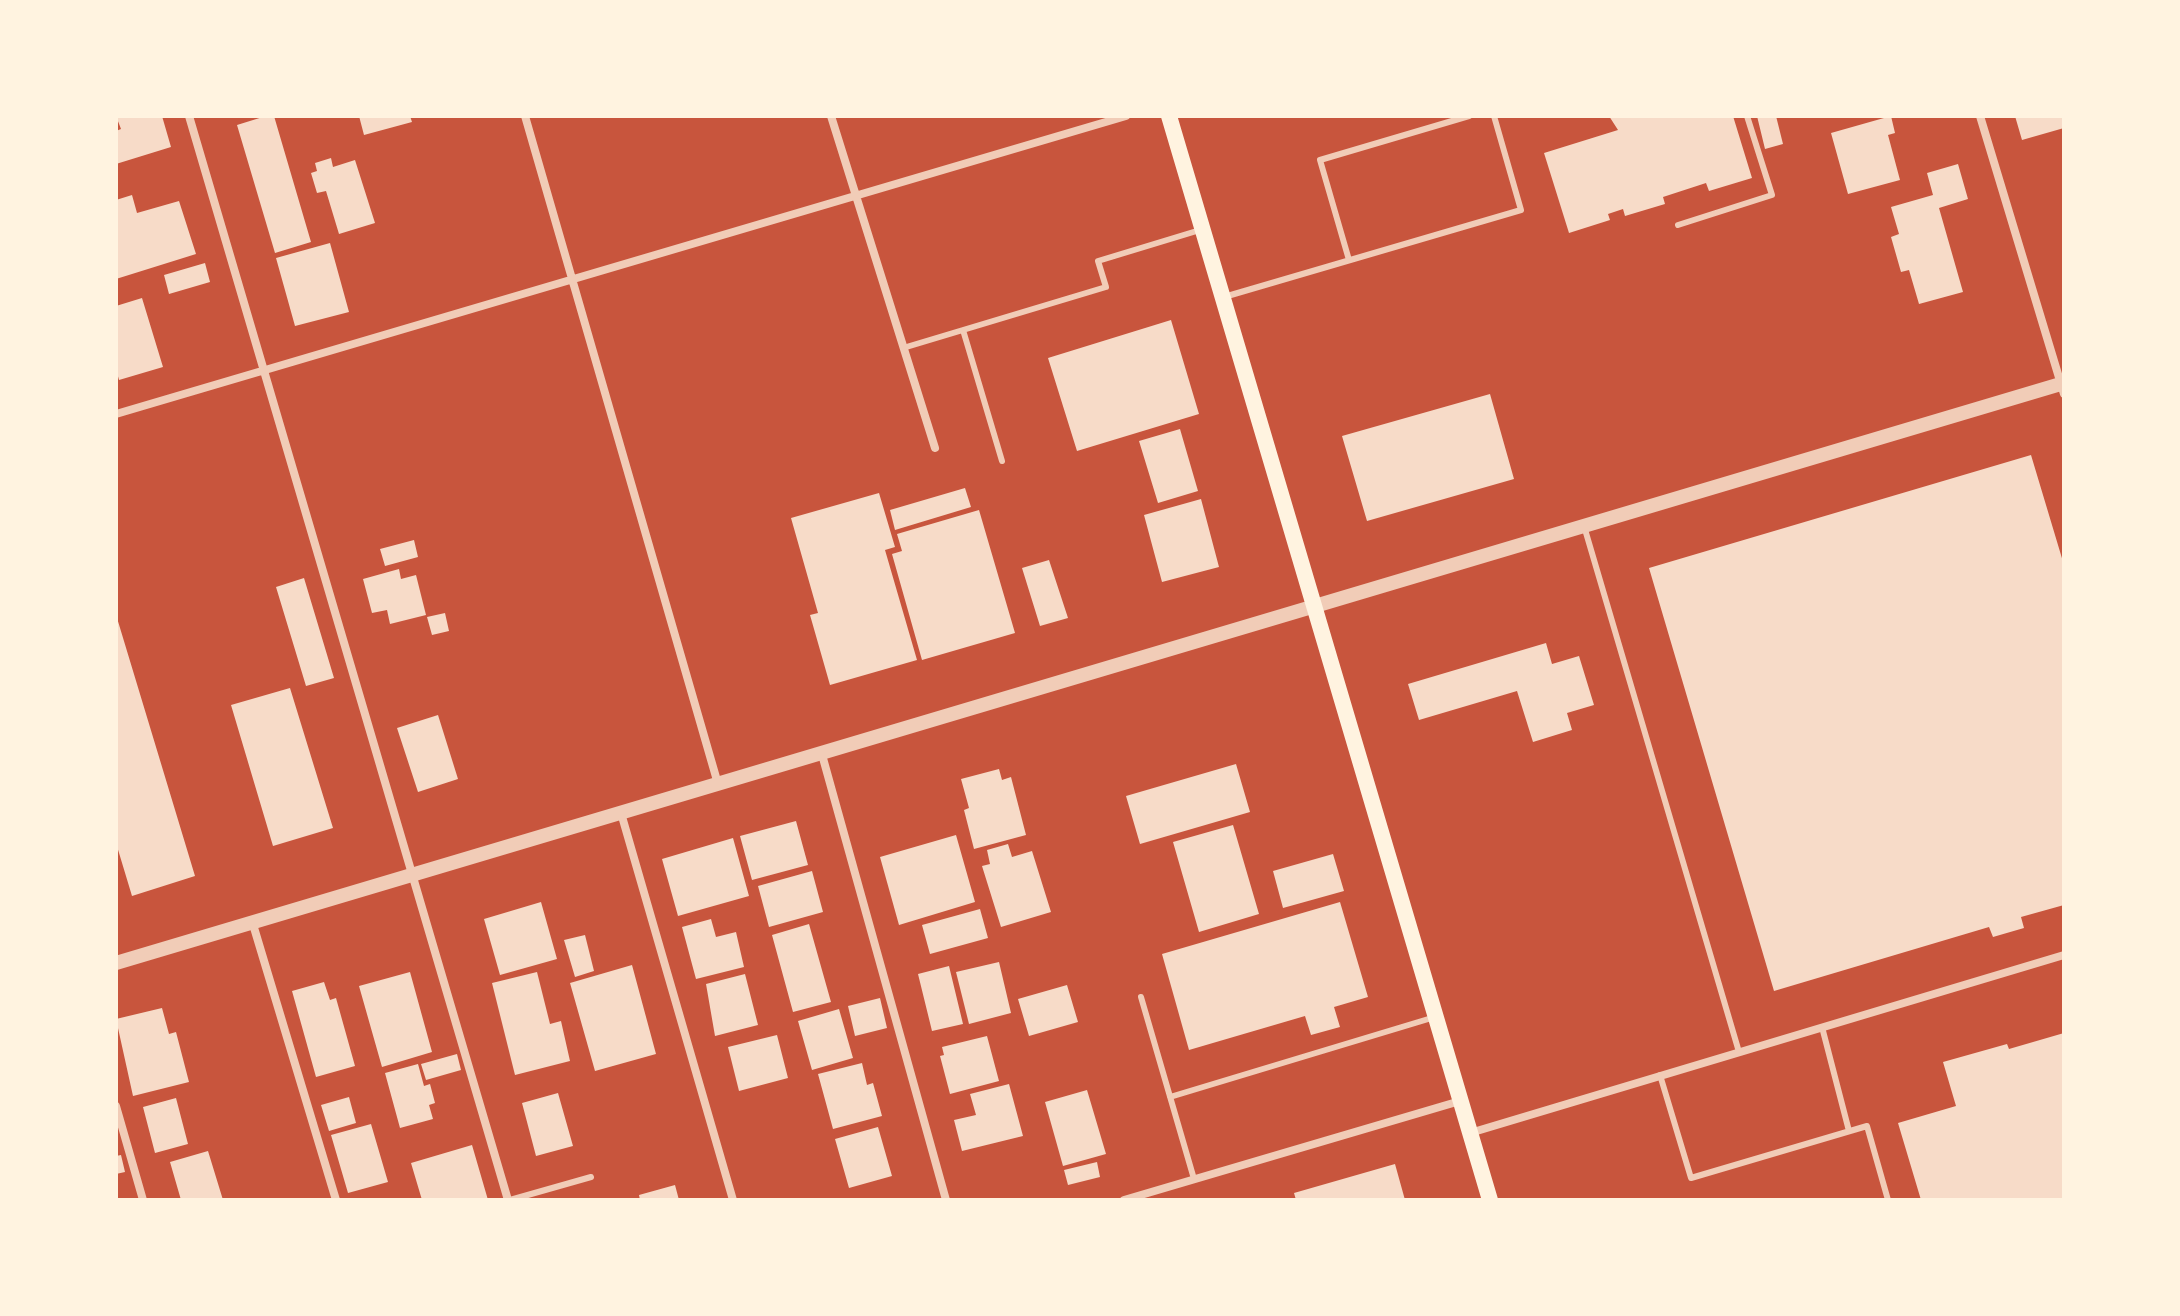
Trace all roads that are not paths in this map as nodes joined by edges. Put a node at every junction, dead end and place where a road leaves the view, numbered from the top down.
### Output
1 (189, 116) edge
2 (525, 116) edge
3 (831, 116) edge
4 (1126, 116) edge
5 (1169, 116) edge
6 (1469, 116) edge
7 (1494, 116) edge
8 (1747, 116) edge
9 (1980, 116) edge
10 (853, 195) junction
11 (1678, 225) dead end
12 (1203, 229) junction
13 (1349, 260) junction
14 (573, 280) junction
15 (1224, 297) junction
16 (963, 330) junction
17 (903, 348) junction
18 (265, 371) junction
19 (2063, 387) edge
20 (116, 414) edge
21 (935, 448) dead end
22 (1002, 461) dead end
23 (1584, 526) junction
24 (1316, 606) junction
25 (821, 751) junction
26 (718, 784) junction
27 (621, 813) junction
28 (413, 875) junction
29 (251, 920) junction
30 (2064, 955) edge
31 (116, 963) edge
32 (1141, 997) dead end
33 (1435, 1017) junction
34 (1822, 1027) junction
35 (1739, 1052) junction
36 (1660, 1075) junction
37 (1170, 1097) junction
38 (1460, 1101) junction
39 (116, 1106) edge
40 (1849, 1131) junction
41 (1470, 1133) junction
42 (591, 1177) dead end
43 (1194, 1179) junction
44 (143, 1200) edge
45 (336, 1200) edge
46 (509, 1200) edge
47 (733, 1200) edge
48 (946, 1200) edge
49 (1124, 1200) edge
50 (1490, 1200) edge
51 (1888, 1200) edge

1 - 18 street
2 - 14 street
3 - 10 street
4 - 10 street
5 - 12 main road
6 - 13 lane
7 - 13 lane
8 - 11 lane
9 - 19 street
10 - 14 street
10 - 17 street
12 - 15 main road
12 - 16 lane
13 - 15 lane
14 - 18 street
14 - 26 street
15 - 24 main road
16 - 17 lane
16 - 22 lane
17 - 21 street
18 - 20 street
18 - 28 street
19 - 23 street
23 - 24 street
23 - 35 lane
24 - 25 street
24 - 33 main road
25 - 26 street
25 - 48 street
26 - 27 street
27 - 28 street
27 - 47 street
28 - 29 street
28 - 46 street
29 - 31 street
29 - 45 street
30 - 34 street
32 - 37 lane
33 - 37 lane
33 - 38 main road
34 - 35 street
34 - 40 lane
35 - 36 street
36 - 40 lane
36 - 41 street
37 - 43 lane
38 - 41 main road
38 - 43 street
39 - 44 street
40 - 51 lane
41 - 50 main road
42 - 46 lane
43 - 49 street

